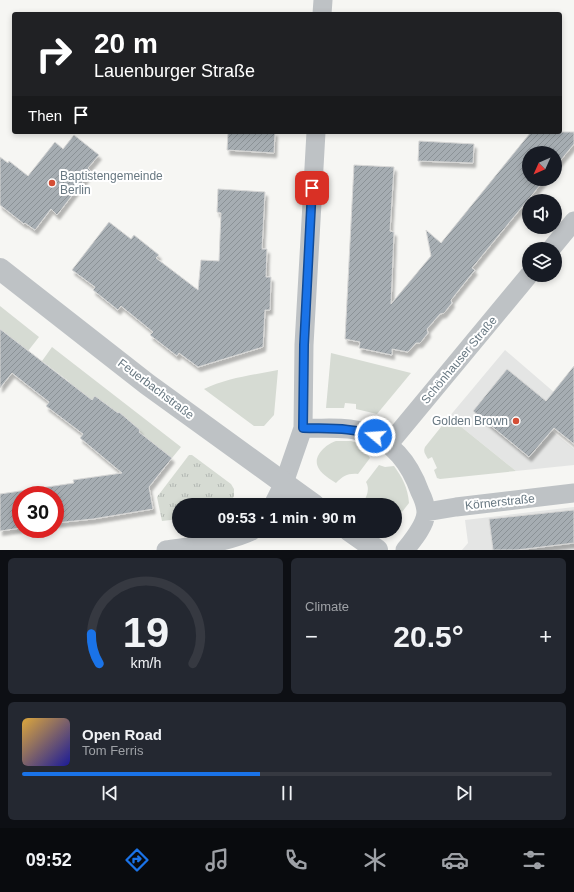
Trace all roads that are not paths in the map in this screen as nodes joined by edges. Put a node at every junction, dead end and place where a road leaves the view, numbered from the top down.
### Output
1 (323, 0) edge
2 (322, 12) edge
3 (316, 134) edge
4 (574, 221) edge
5 (557, 242) edge
6 (0, 269) edge
7 (523, 282) edge
8 (303, 428) junction
9 (389, 444) junction
10 (284, 483) junction
11 (574, 493) edge
12 (276, 498) edge
13 (304, 498) edge
14 (426, 512) junction
15 (233, 538) edge
16 (360, 538) edge
17 (166, 550) edge
18 (377, 550) edge
19 (405, 550) edge

1 - 2 street
3 - 8 street
4 - 5 street
6 - 10 street, Feuerbachstraße
7 - 9 street, Schönhauser Straße
8 - 9 street
8 - 10 street
9 - 14 street
10 - 12 street
10 - 13 street, Feuerbachstraße
11 - 14 street, Körnerstraße
14 - 19 street
15 - 17 street
16 - 18 street

